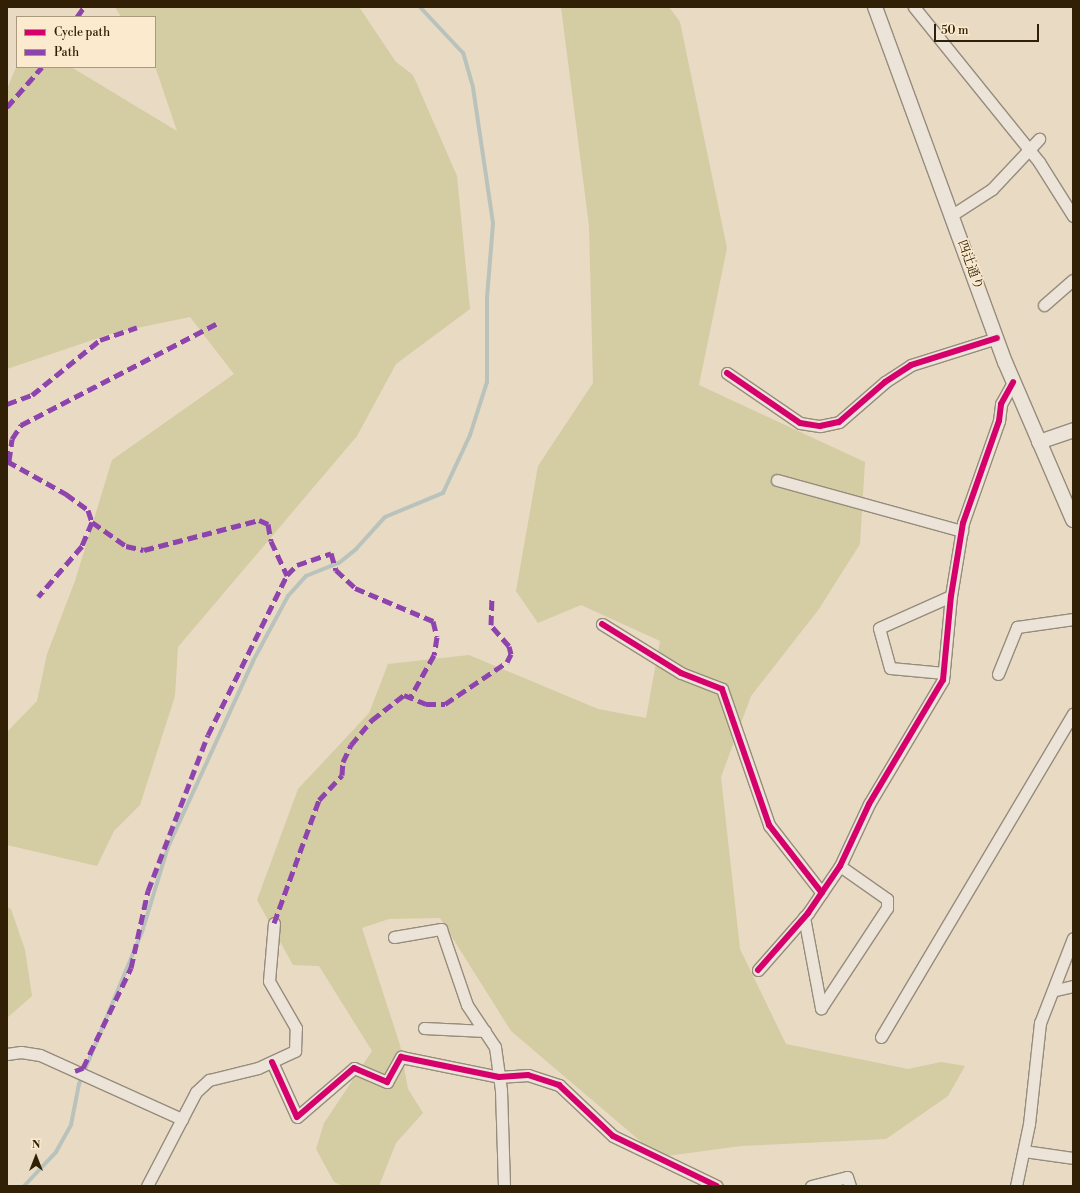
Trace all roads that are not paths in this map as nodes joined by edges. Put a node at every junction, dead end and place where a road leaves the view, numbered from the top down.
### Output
1 (875, 7) edge
2 (914, 7) edge
3 (1039, 139) dead end
4 (1030, 151) junction
5 (952, 215) junction
6 (1073, 216) edge
7 (1073, 280) edge
8 (1044, 305) dead end
9 (997, 338) junction
10 (727, 373) dead end
11 (1013, 382) junction
12 (1073, 430) edge
13 (1039, 442) junction
14 (777, 480) dead end
15 (1073, 520) edge
16 (962, 531) junction
17 (951, 596) junction
18 (1073, 619) edge
19 (602, 624) dead end
20 (944, 673) junction
21 (998, 674) dead end
22 (1073, 714) edge
23 (840, 866) junction
24 (822, 893) junction
25 (804, 917) junction
26 (274, 923) dead end
27 (394, 937) dead end
28 (1073, 938) edge
29 (758, 970) dead end
30 (1073, 986) edge
31 (1056, 990) junction
32 (424, 1028) dead end
33 (485, 1031) junction
34 (881, 1037) dead end
35 (7, 1054) edge
36 (272, 1062) junction
37 (499, 1077) junction
38 (182, 1119) junction
39 (1024, 1151) junction
40 (1073, 1158) edge
41 (147, 1186) edge
42 (504, 1186) edge
43 (717, 1186) edge
44 (811, 1186) edge
45 (850, 1186) edge
46 (1016, 1186) edge

1 - 5 street, 四辻通り
2 - 4 street
3 - 4 street
4 - 5 street
4 - 6 street
5 - 9 street, 四辻通り
7 - 8 street
9 - 10 street
9 - 11 street, 四辻通り
11 - 13 street, 四辻通り
11 - 16 street
12 - 13 street
13 - 15 street, 四辻通り
14 - 16 street
16 - 17 street
17 - 20 street
17 - 20 street
18 - 21 street
19 - 24 street
20 - 23 street
22 - 34 street
23 - 24 street
23 - 25 street
24 - 25 street
25 - 29 street
26 - 36 street
27 - 33 street
28 - 31 street
30 - 31 street
31 - 39 street
32 - 33 street
33 - 37 street
35 - 38 street
36 - 37 street
36 - 38 street
37 - 42 street
37 - 43 street
38 - 41 street
39 - 40 street
39 - 46 street
44 - 45 street

